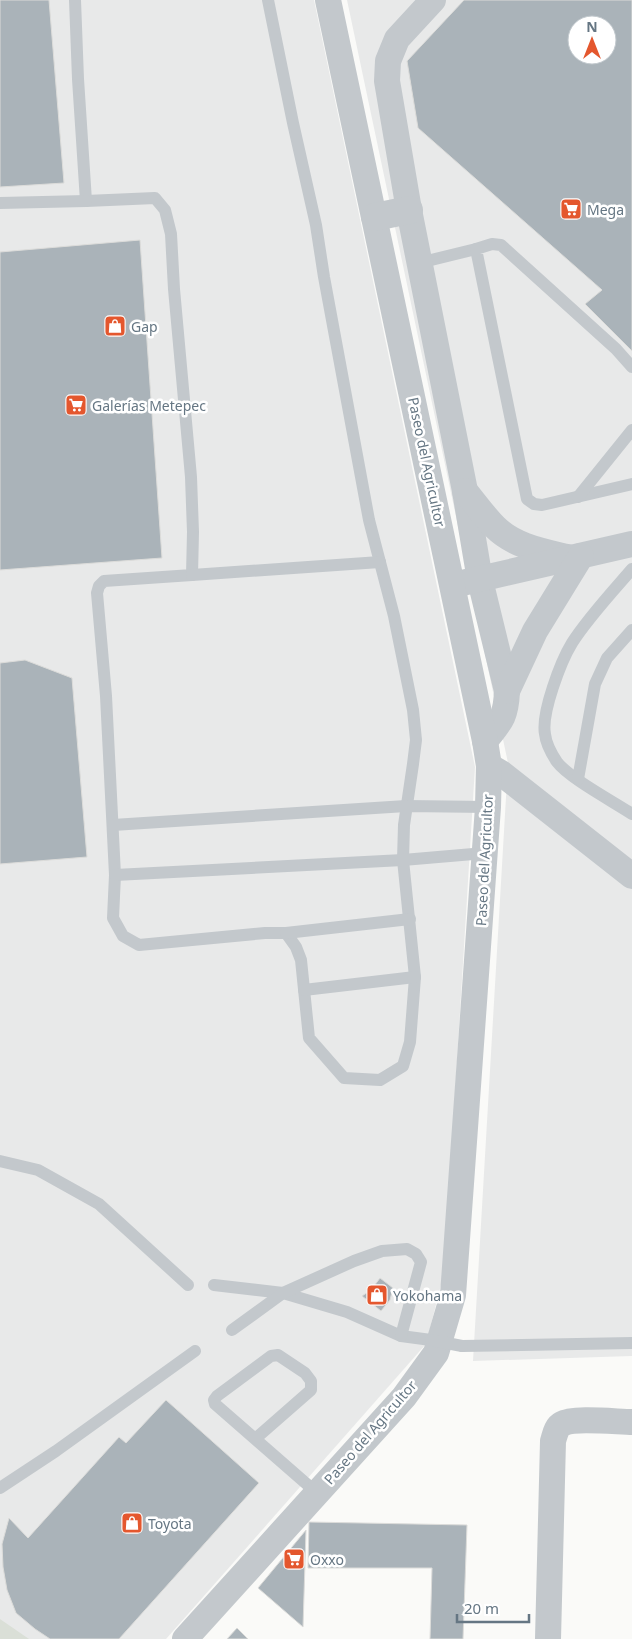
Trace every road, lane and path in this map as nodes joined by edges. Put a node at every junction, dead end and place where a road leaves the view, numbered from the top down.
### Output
1 (75, 0) edge
2 (268, 0) edge
3 (328, 0) edge
4 (433, 0) edge
5 (86, 200) junction
6 (0, 203) edge
7 (409, 210) junction
8 (375, 217) junction
9 (476, 249) junction
10 (419, 263) junction
11 (632, 367) edge
12 (632, 430) edge
13 (632, 484) edge
14 (464, 491) junction
15 (578, 497) junction
16 (632, 544) edge
17 (577, 557) junction
18 (380, 562) junction
19 (632, 569) edge
20 (192, 575) junction
21 (480, 580) junction
22 (453, 585) junction
23 (632, 630) edge
24 (507, 691) junction
25 (487, 753) junction
26 (578, 779) junction
27 (406, 806) junction
28 (488, 807) junction
29 (632, 814) edge
30 (113, 824) junction
31 (486, 853) junction
32 (403, 860) junction
33 (115, 876) junction
34 (632, 876) edge
35 (410, 919) junction
36 (286, 933) junction
37 (415, 976) junction
38 (304, 990) junction
39 (0, 1161) edge
40 (188, 1285) dead end
41 (214, 1285) dead end
42 (283, 1293) junction
43 (232, 1330) dead end
44 (401, 1336) junction
45 (632, 1343) edge
46 (194, 1351) dead end
47 (632, 1422) edge
48 (255, 1439) junction
49 (0, 1488) edge
50 (317, 1493) junction
51 (190, 1637) edge
52 (548, 1639) edge

1 - 5 lane
2 - 18 lane
3 - 8 street, Paseo del Agricultor
4 - 7 street
5 - 6 lane
5 - 20 lane
7 - 8 street
7 - 10 street
8 - 22 street, Paseo del Agricultor
9 - 10 lane
9 - 11 lane
9 - 15 lane
10 - 14 street
12 - 15 lane
13 - 15 lane
14 - 17 street
14 - 21 street
16 - 17 street
17 - 21 street
17 - 24 street
18 - 20 lane
18 - 27 lane
19 - 26 lane
20 - 30 lane
21 - 22 street
21 - 24 street
22 - 25 street, Paseo del Agricultor
23 - 26 lane
24 - 25 street
25 - 28 street, Paseo del Agricultor
25 - 34 street
26 - 29 lane
27 - 28 lane
27 - 30 lane
27 - 32 lane
28 - 31 street, Paseo del Agricultor
30 - 33 lane
31 - 32 lane
31 - 50 street, Paseo del Agricultor
32 - 33 lane
32 - 35 lane
33 - 36 lane
35 - 36 lane
35 - 37 lane
36 - 38 lane
37 - 38 lane
37 - 38 lane
39 - 40 lane
41 - 42 lane
42 - 43 lane
42 - 44 lane
42 - 44 lane
44 - 45 lane, bridge
46 - 49 lane
47 - 52 street
48 - 48 lane
48 - 50 lane
50 - 51 street, Paseo del Agricultor

